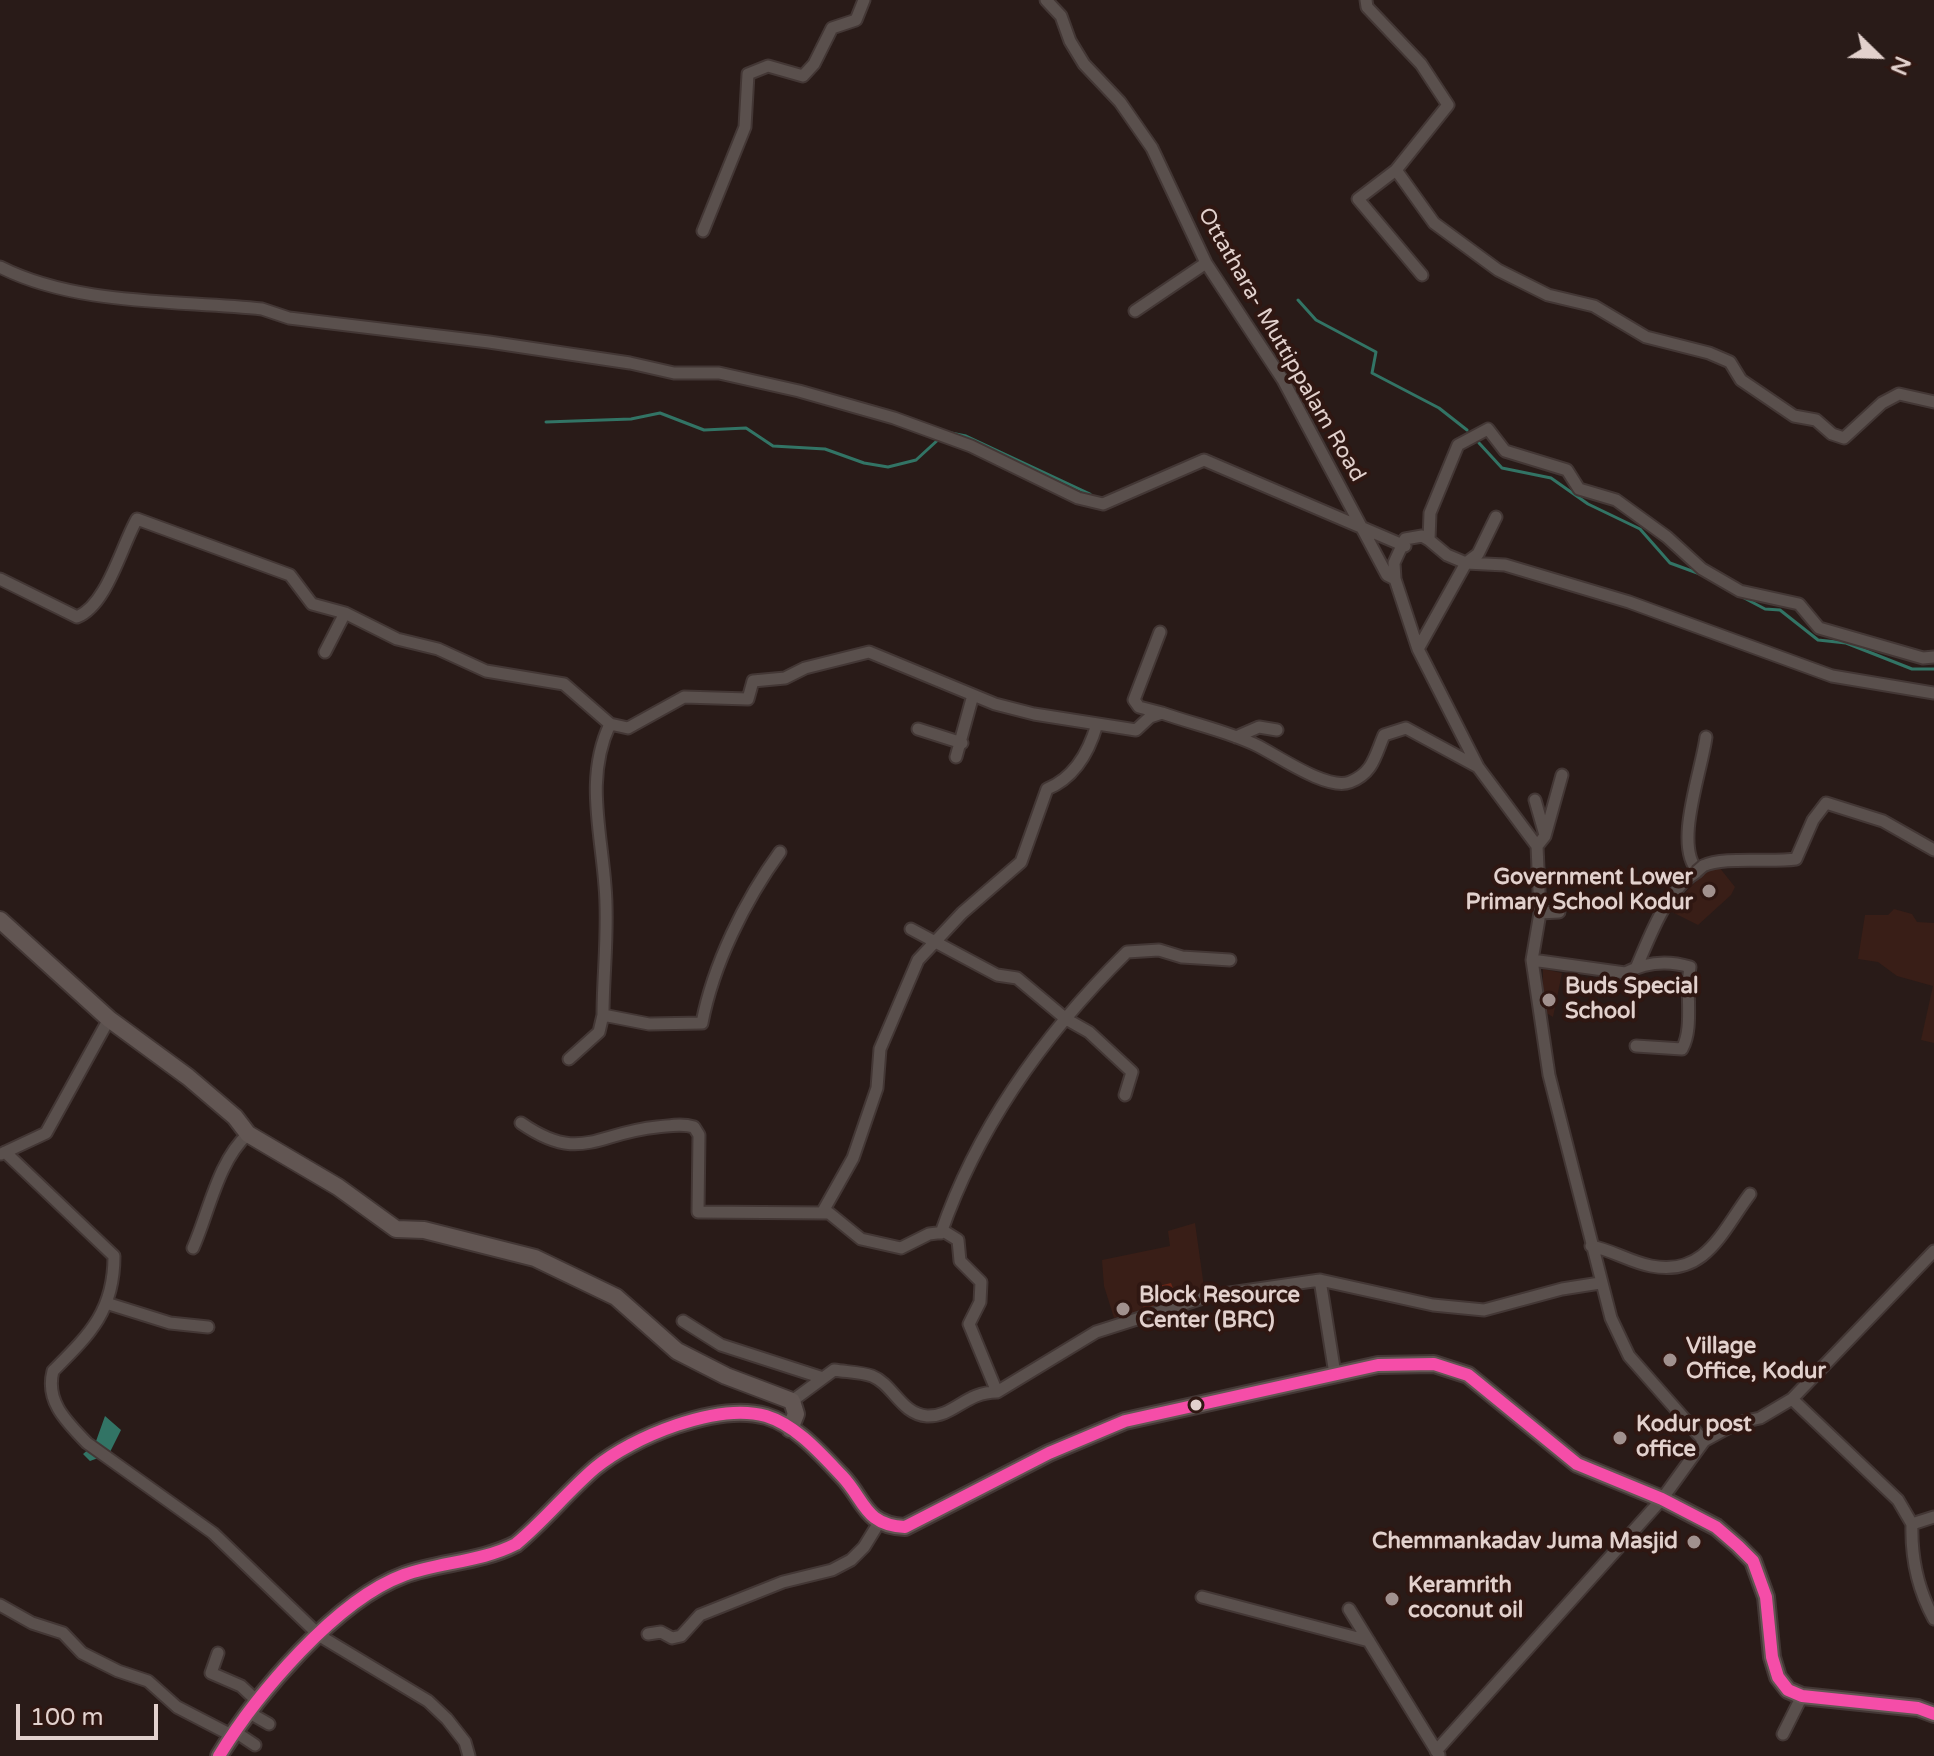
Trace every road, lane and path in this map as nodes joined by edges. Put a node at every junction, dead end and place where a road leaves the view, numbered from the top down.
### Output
1 (864, 0) edge
2 (1046, 0) edge
3 (1366, 0) edge
4 (1396, 170) junction
5 (703, 231) dead end
6 (1206, 263) junction
7 (0, 267) edge
8 (1422, 275) dead end
9 (1135, 311) dead end
10 (1934, 402) edge
11 (1496, 517) dead end
12 (1363, 531) junction
13 (1429, 540) junction
14 (1405, 546) junction
15 (1466, 563) junction
16 (0, 579) edge
17 (1395, 579) junction
18 (345, 613) junction
19 (1160, 632) dead end
20 (1418, 649) junction
21 (325, 652) dead end
22 (1934, 657) edge
23 (1934, 693) edge
24 (973, 695) junction
25 (1162, 713) junction
26 (610, 724) junction
27 (1097, 724) junction
28 (918, 729) dead end
29 (1277, 730) dead end
30 (1236, 737) junction
31 (1706, 737) dead end
32 (962, 743) junction
33 (956, 757) dead end
34 (1478, 767) junction
35 (1562, 775) dead end
36 (1535, 800) dead end
37 (1545, 836) junction
38 (1537, 846) junction
39 (1934, 850) edge
40 (780, 852) dead end
41 (1698, 870) junction
42 (1559, 912) dead end
43 (1540, 913) junction
44 (0, 920) edge
45 (911, 929) dead end
46 (935, 942) junction
47 (1230, 960) dead end
48 (1532, 960) junction
49 (1637, 966) junction
50 (603, 1015) junction
51 (109, 1019) junction
52 (1066, 1019) junction
53 (1636, 1046) dead end
54 (569, 1059) dead end
55 (1125, 1095) dead end
56 (521, 1123) dead end
57 (248, 1134) junction
58 (3, 1153) edge
59 (1750, 1194) dead end
60 (822, 1213) junction
61 (941, 1233) junction
62 (1591, 1246) junction
63 (193, 1248) dead end
64 (1934, 1251) edge
65 (1320, 1280) junction
66 (1600, 1283) junction
67 (106, 1303) junction
68 (683, 1321) dead end
69 (208, 1327) dead end
70 (1335, 1374) junction
71 (823, 1378) junction
72 (997, 1392) junction
73 (1792, 1399) junction
74 (792, 1401) junction
75 (790, 1429) junction
76 (1704, 1441) junction
77 (1662, 1499) junction
78 (1934, 1517) edge
79 (880, 1521) junction
80 (1912, 1524) junction
81 (1202, 1597) dead end
82 (0, 1605) edge
83 (1349, 1609) dead end
84 (1934, 1619) edge
85 (648, 1634) dead end
86 (320, 1636) junction
87 (1369, 1641) junction
88 (218, 1653) dead end
89 (1802, 1696) junction
90 (252, 1706) junction
91 (1934, 1714) edge
92 (269, 1724) dead end
93 (232, 1733) junction
94 (1783, 1734) dead end
95 (255, 1745) dead end
96 (1438, 1753) edge
97 (219, 1756) edge
98 (469, 1756) edge

1 - 5 street
2 - 6 street, Ottathara- Muttippalam Road
3 - 4 street
4 - 8 street
4 - 10 street
6 - 9 street
6 - 12 street, Ottathara- Muttippalam Road
7 - 12 street
11 - 15 street
12 - 14 street
12 - 17 street, Ottathara- Muttippalam Road
13 - 14 street
13 - 15 street
13 - 22 street
14 - 17 street
15 - 20 street
15 - 23 street
16 - 18 street
17 - 20 street, Ottathara- Muttippalam Road
18 - 21 street
18 - 26 street
19 - 25 street
20 - 34 street, Ottathara- Muttippalam Road
24 - 26 street
24 - 27 street
24 - 32 street
25 - 27 street
25 - 30 street
26 - 50 street
27 - 46 street
28 - 32 street
29 - 30 street
30 - 34 street
31 - 41 street
32 - 33 street
34 - 38 street, Ottathara- Muttippalam Road
35 - 37 street
36 - 37 street
37 - 38 street
38 - 43 street
39 - 41 street
40 - 50 street
41 - 49 street
42 - 43 street
43 - 48 street
44 - 51 main road
45 - 46 street
46 - 52 street
46 - 60 street
47 - 52 street
48 - 49 street
48 - 62 street
49 - 53 street
50 - 54 street
51 - 57 main road
51 - 58 street
52 - 55 street
52 - 61 street
56 - 60 street
57 - 63 street
57 - 74 main road
58 - 67 street
59 - 62 street
60 - 61 street
61 - 72 street
62 - 66 street
64 - 73 street
65 - 66 street
65 - 70 street
65 - 72 street
66 - 76 street
67 - 69 street
67 - 86 street
68 - 71 street
70 - 77 main road
70 - 79 main road
71 - 72 street
71 - 74 street
73 - 76 street
73 - 80 street
74 - 75 main road
75 - 79 main road
75 - 86 main road
76 - 77 street
77 - 89 main road
77 - 96 street
78 - 80 street
79 - 85 street
80 - 84 street
81 - 87 street
82 - 93 street
83 - 87 street
86 - 90 main road
86 - 98 street
87 - 96 street
88 - 90 street
89 - 91 main road
89 - 94 street
90 - 92 street
90 - 93 main road
93 - 95 street
93 - 97 main road

